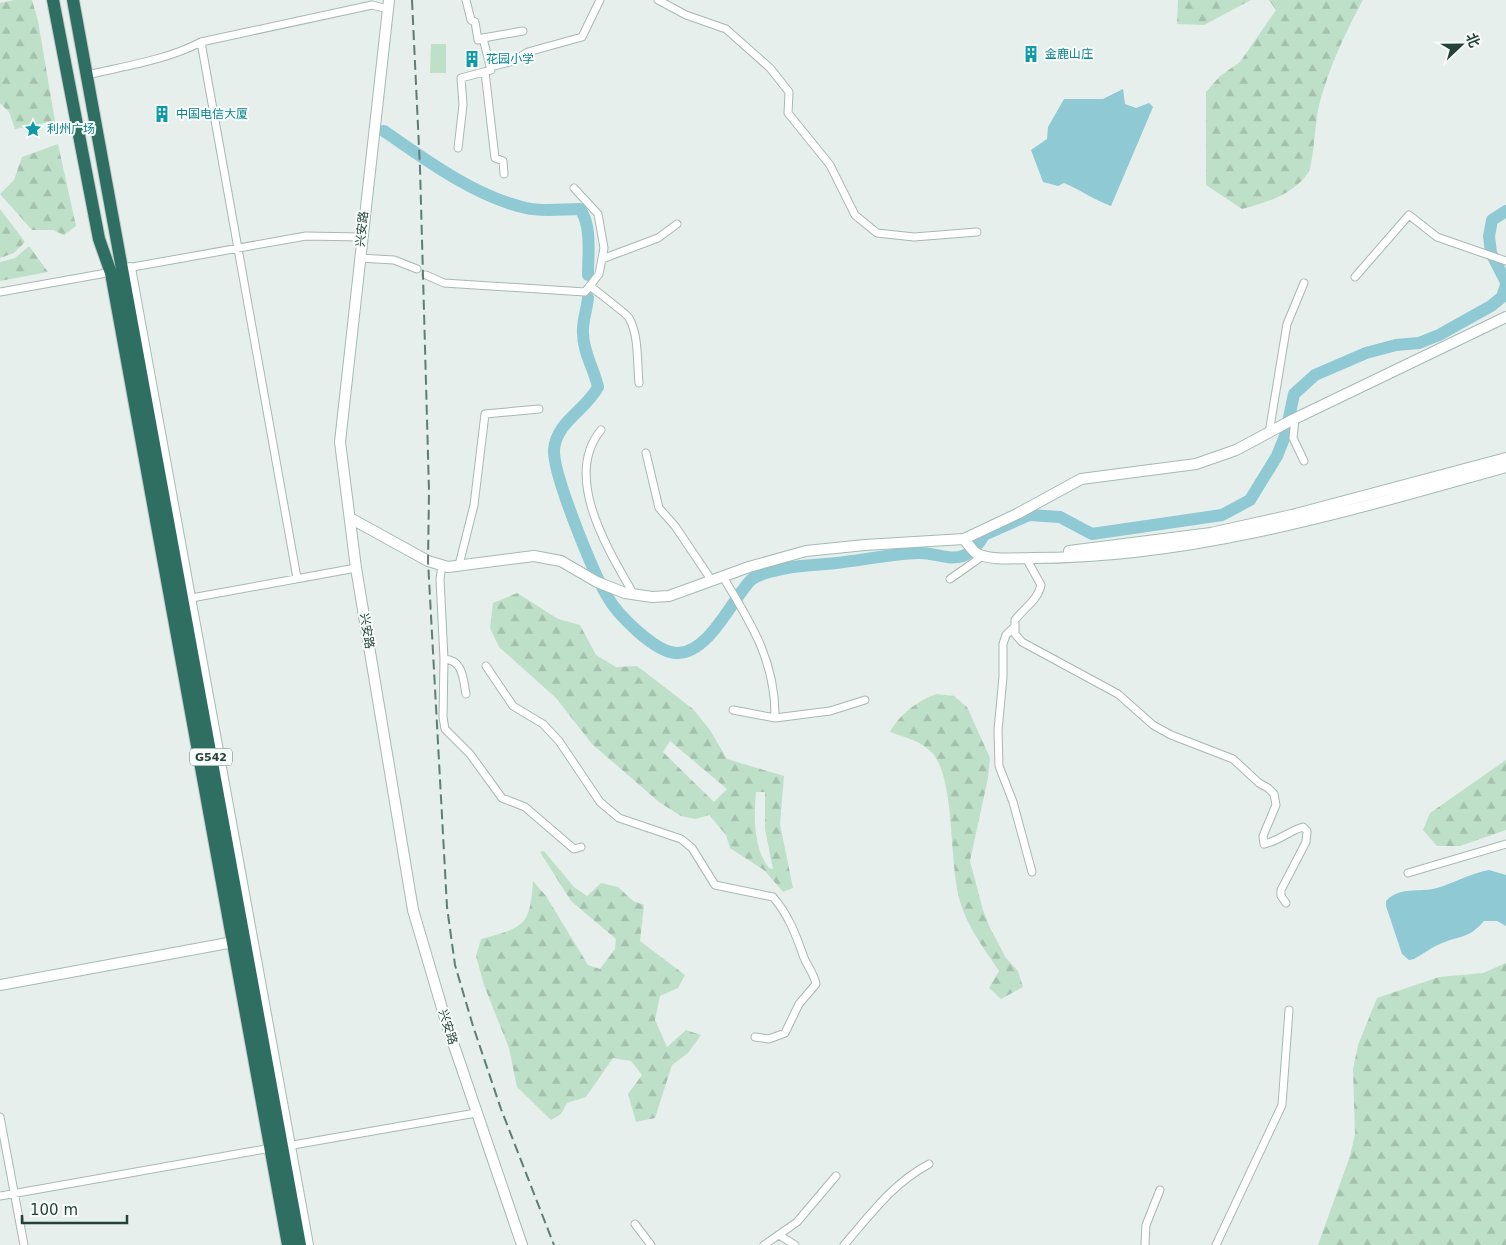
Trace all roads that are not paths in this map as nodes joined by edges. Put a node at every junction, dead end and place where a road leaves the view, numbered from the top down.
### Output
1 (53, 0) edge
2 (74, 0) edge
3 (466, 0) edge
4 (600, 0) edge
5 (658, 0) edge
6 (388, 4) edge
7 (523, 31) dead end
8 (483, 38) junction
9 (201, 42) junction
10 (487, 69) junction
11 (88, 75) junction
12 (458, 148) dead end
13 (504, 174) dead end
14 (574, 188) dead end
15 (677, 224) dead end
16 (977, 232) dead end
17 (361, 237) junction
18 (237, 249) junction
19 (359, 258) junction
20 (602, 259) junction
21 (1503, 260) edge
22 (416, 269) dead end
23 (121, 270) junction
24 (426, 275) dead end
25 (1355, 277) dead end
26 (1304, 283) dead end
27 (590, 286) junction
28 (0, 292) edge
29 (1506, 317) edge
30 (639, 383) dead end
31 (539, 409) dead end
32 (1290, 422) junction
33 (601, 430) dead end
34 (1268, 433) junction
35 (646, 452) dead end
36 (1506, 458) edge
37 (1304, 461) dead end
38 (1506, 467) edge
39 (350, 518) junction
40 (974, 549) junction
41 (1026, 558) junction
42 (1042, 558) junction
43 (442, 565) junction
44 (460, 565) junction
45 (356, 568) junction
46 (723, 577) junction
47 (297, 578) junction
48 (950, 579) dead end
49 (712, 581) junction
50 (634, 596) junction
51 (181, 600) junction
52 (1013, 628) junction
53 (444, 659) junction
54 (486, 666) dead end
55 (466, 694) dead end
56 (865, 700) dead end
57 (733, 710) dead end
58 (775, 718) junction
59 (1506, 844) edge
60 (581, 847) dead end
61 (1032, 872) dead end
62 (1408, 873) dead end
63 (1286, 903) dead end
64 (239, 941) junction
65 (0, 984) edge
66 (1290, 1010) dead end
67 (755, 1036) dead end
68 (476, 1113) junction
69 (0, 1117) edge
70 (282, 1147) junction
71 (929, 1164) dead end
72 (836, 1176) dead end
73 (1160, 1190) dead end
74 (14, 1194) junction
75 (0, 1196) edge
76 (635, 1224) dead end
77 (779, 1235) junction
78 (24, 1245) edge
79 (288, 1245) edge
80 (300, 1245) edge
81 (308, 1245) edge
82 (522, 1245) edge
83 (651, 1245) edge
84 (764, 1245) edge
85 (796, 1245) edge
86 (844, 1245) edge
87 (1145, 1245) edge
88 (1216, 1245) edge

1 - 23 highway, G542
2 - 11 highway, G542
3 - 8 street
4 - 10 street
5 - 16 street
6 - 9 street
6 - 17 street, 兴安路
7 - 8 street
8 - 10 street
9 - 11 street
9 - 18 street
10 - 12 street
10 - 13 street
11 - 23 highway, G542
14 - 20 street
15 - 20 street
17 - 18 street
17 - 19 street, 兴安路
18 - 23 street
18 - 47 street
19 - 22 street
19 - 39 street, 兴安路
20 - 27 street
21 - 25 street
23 - 28 street
23 - 51 highway, G542
24 - 27 street
26 - 34 street
27 - 30 street
29 - 32 street
31 - 44 street
32 - 34 street
32 - 37 street
33 - 50 street
34 - 40 street
35 - 49 street
36 - 42 street
38 - 42 street
39 - 43 street
39 - 45 street, 兴安路
40 - 41 street
40 - 46 street
40 - 48 street
41 - 42 street
41 - 52 street
43 - 44 street
43 - 53 street
44 - 50 street
45 - 47 street
45 - 68 street, 兴安路
46 - 49 street
46 - 58 street
47 - 51 street
49 - 50 street
51 - 64 highway, G542
51 - 70 street
52 - 61 street
52 - 63 street
53 - 55 street
53 - 60 street
54 - 67 street
56 - 58 street
57 - 58 street
59 - 62 street
64 - 65 street
64 - 70 highway, G542
66 - 88 street
68 - 70 street
68 - 82 street, 兴安路
69 - 74 street
70 - 74 street
70 - 79 highway, G542
70 - 80 highway, G542
70 - 81 street
71 - 86 street
72 - 77 street
73 - 87 street
74 - 75 street
74 - 78 street
76 - 83 street
77 - 84 street
77 - 85 street

